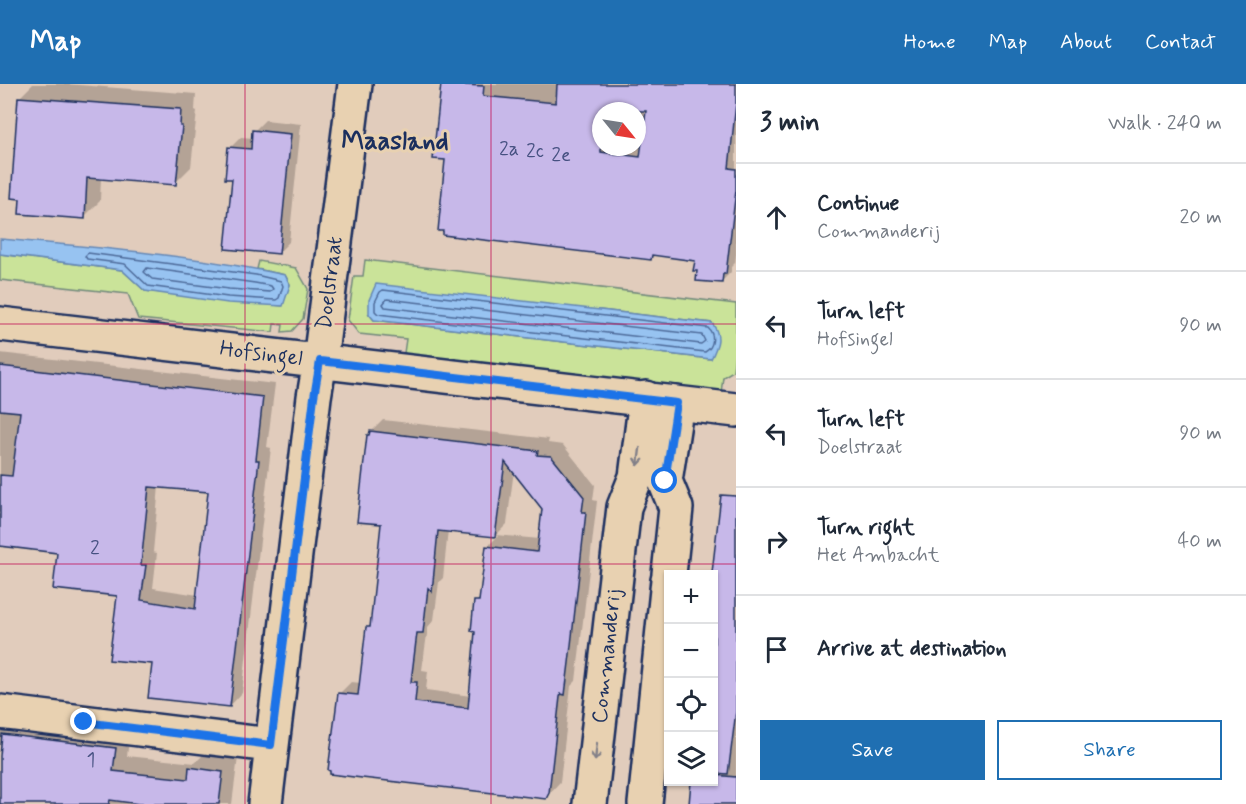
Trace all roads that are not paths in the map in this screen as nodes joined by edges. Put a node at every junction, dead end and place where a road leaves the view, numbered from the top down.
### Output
1 (355, 84) edge
2 (0, 324) edge
3 (320, 361) junction
4 (662, 401) junction
5 (736, 410) edge
6 (624, 507) junction
7 (676, 508) junction
8 (669, 570) edge
9 (664, 624) edge
10 (0, 712) edge
11 (271, 745) junction
12 (265, 804) edge
13 (591, 804) edge
14 (645, 804) edge

1 - 3 street, Doelstraat
2 - 3 street, Hofsingel
3 - 4 street, Hofsingel
3 - 11 street, Doelstraat
4 - 5 street, Hofsingel
4 -> 6 street, Commanderij
4 - 7 street
6 - 7 street
6 -> 13 street, Commanderij
7 - 8 street
9 - 14 street
10 - 11 street
11 - 12 street, Doelstraat

